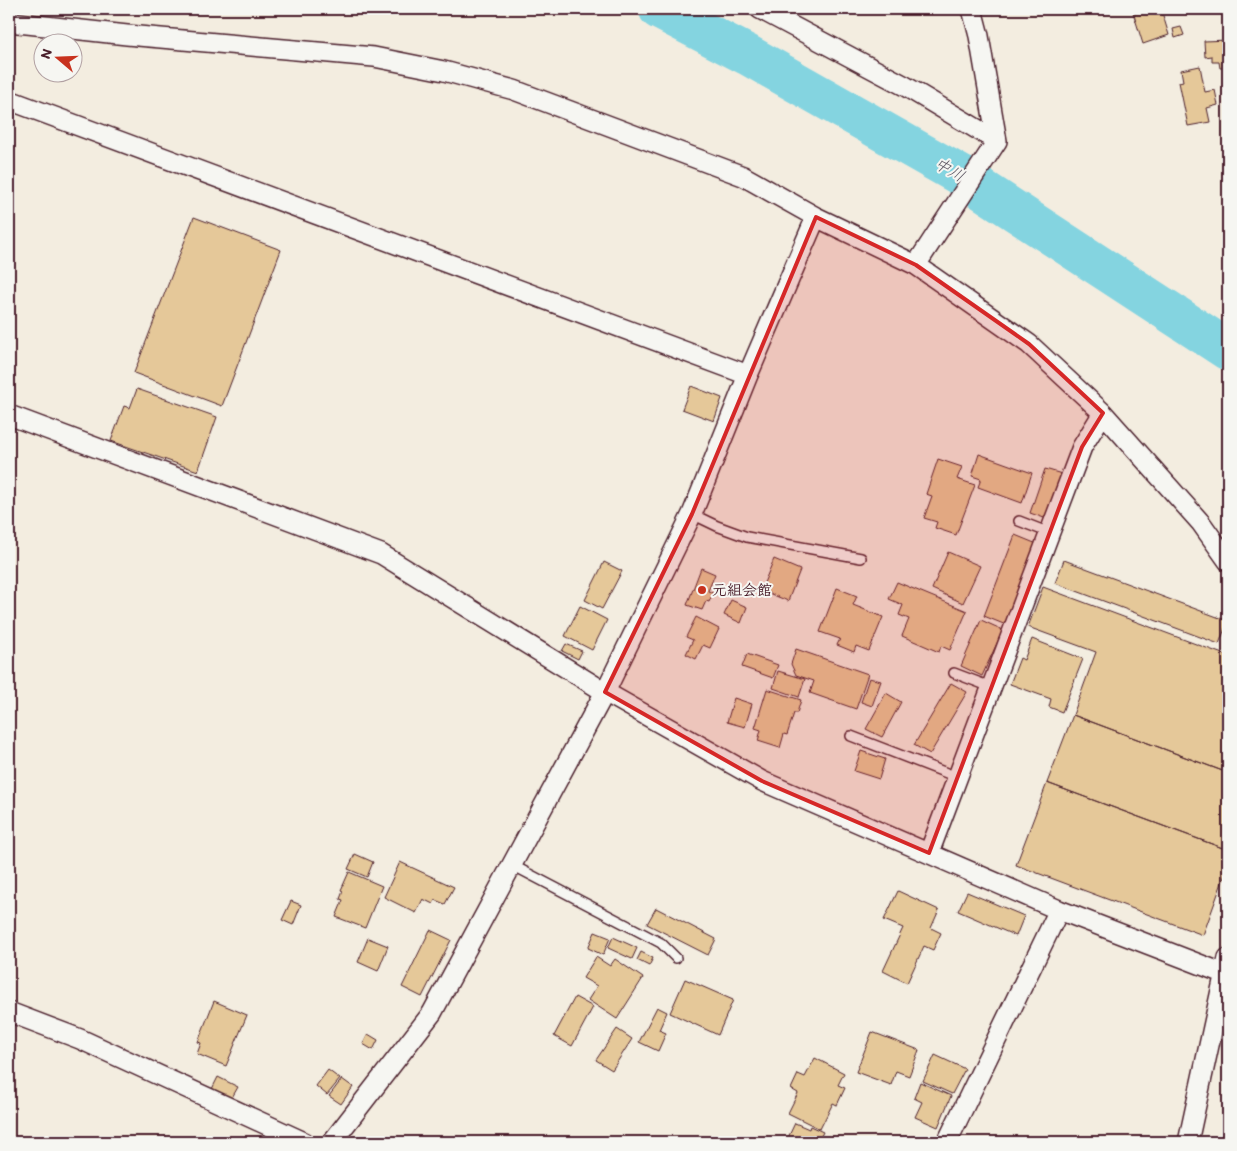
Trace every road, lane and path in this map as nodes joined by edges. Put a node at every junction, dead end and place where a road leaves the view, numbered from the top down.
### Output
1 (760, 9) edge
2 (972, 9) edge
3 (9, 22) edge
4 (9, 100) edge
5 (997, 141) junction
6 (816, 217) junction
7 (916, 265) junction
8 (748, 375) junction
9 (1103, 413) junction
10 (9, 415) edge
11 (692, 514) junction
12 (1018, 520) dead end
13 (1050, 532) junction
14 (861, 558) dead end
15 (1228, 561) edge
16 (954, 673) dead end
17 (991, 687) junction
18 (604, 692) junction
19 (850, 736) dead end
20 (957, 777) junction
21 (929, 854) junction
22 (512, 865) junction
23 (1059, 910) junction
24 (676, 958) dead end
25 (1226, 966) edge
26 (9, 1012) edge
27 (304, 1142) edge
28 (332, 1142) edge
29 (947, 1142) edge
30 (1188, 1142) edge

1 - 5 street
2 - 5 street
3 - 6 street
4 - 8 street
5 - 7 street
6 - 7 street
6 - 8 street
7 - 9 street
8 - 11 street
9 - 13 street
9 - 15 street
10 - 18 street
11 - 14 lane
11 - 18 street
12 - 13 lane
13 - 17 street
16 - 17 lane
17 - 20 street
18 - 21 street
18 - 22 street
19 - 20 lane
20 - 21 street
21 - 23 street
22 - 24 lane
22 - 28 street
23 - 25 street
23 - 29 street
25 - 30 street
26 - 27 street

